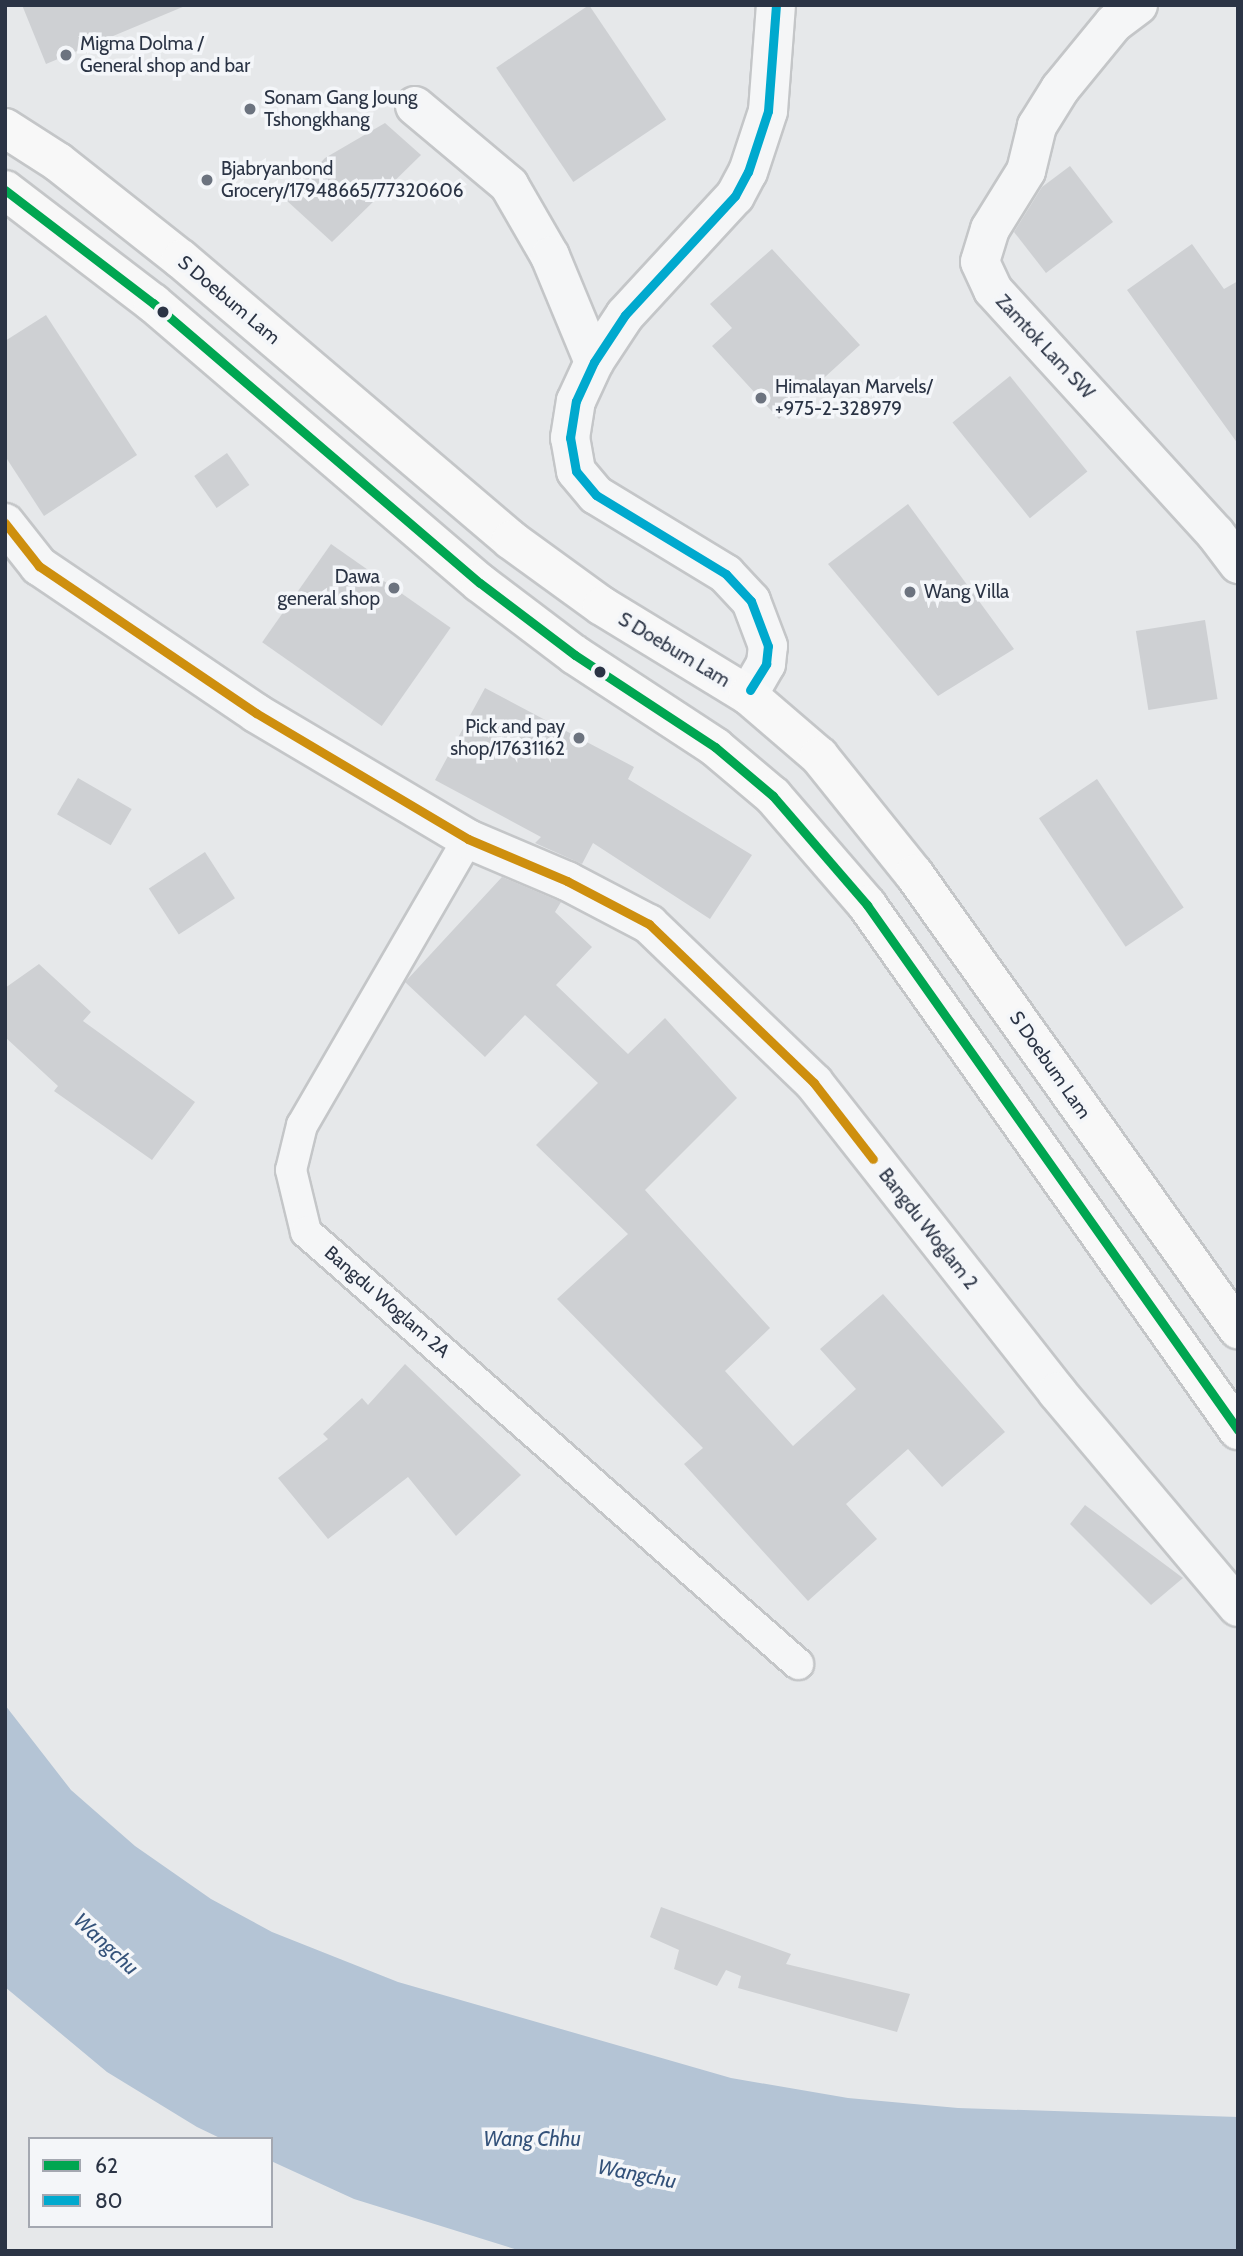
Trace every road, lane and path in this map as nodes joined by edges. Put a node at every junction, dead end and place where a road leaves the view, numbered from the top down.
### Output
1 (776, 5) edge
2 (1139, 5) edge
3 (415, 106) dead end
4 (5, 128) edge
5 (5, 190) edge
6 (594, 362) junction
7 (5, 523) edge
8 (1238, 564) edge
9 (748, 695) junction
10 (468, 839) junction
11 (1238, 1329) edge
12 (1238, 1430) edge
13 (1238, 1607) edge
14 (798, 1664) dead end

1 - 6 street
2 - 8 street, Zamtok Lam SW
3 - 6 street
4 - 9 highway, S Doebum Lam
5 - 12 highway
6 - 9 street
7 - 10 street, Bangdu Woglam 2
9 - 11 highway, S Doebum Lam
10 - 13 street, Bangdu Woglam 2
10 - 14 lane, Bangdu Woglam 2A

